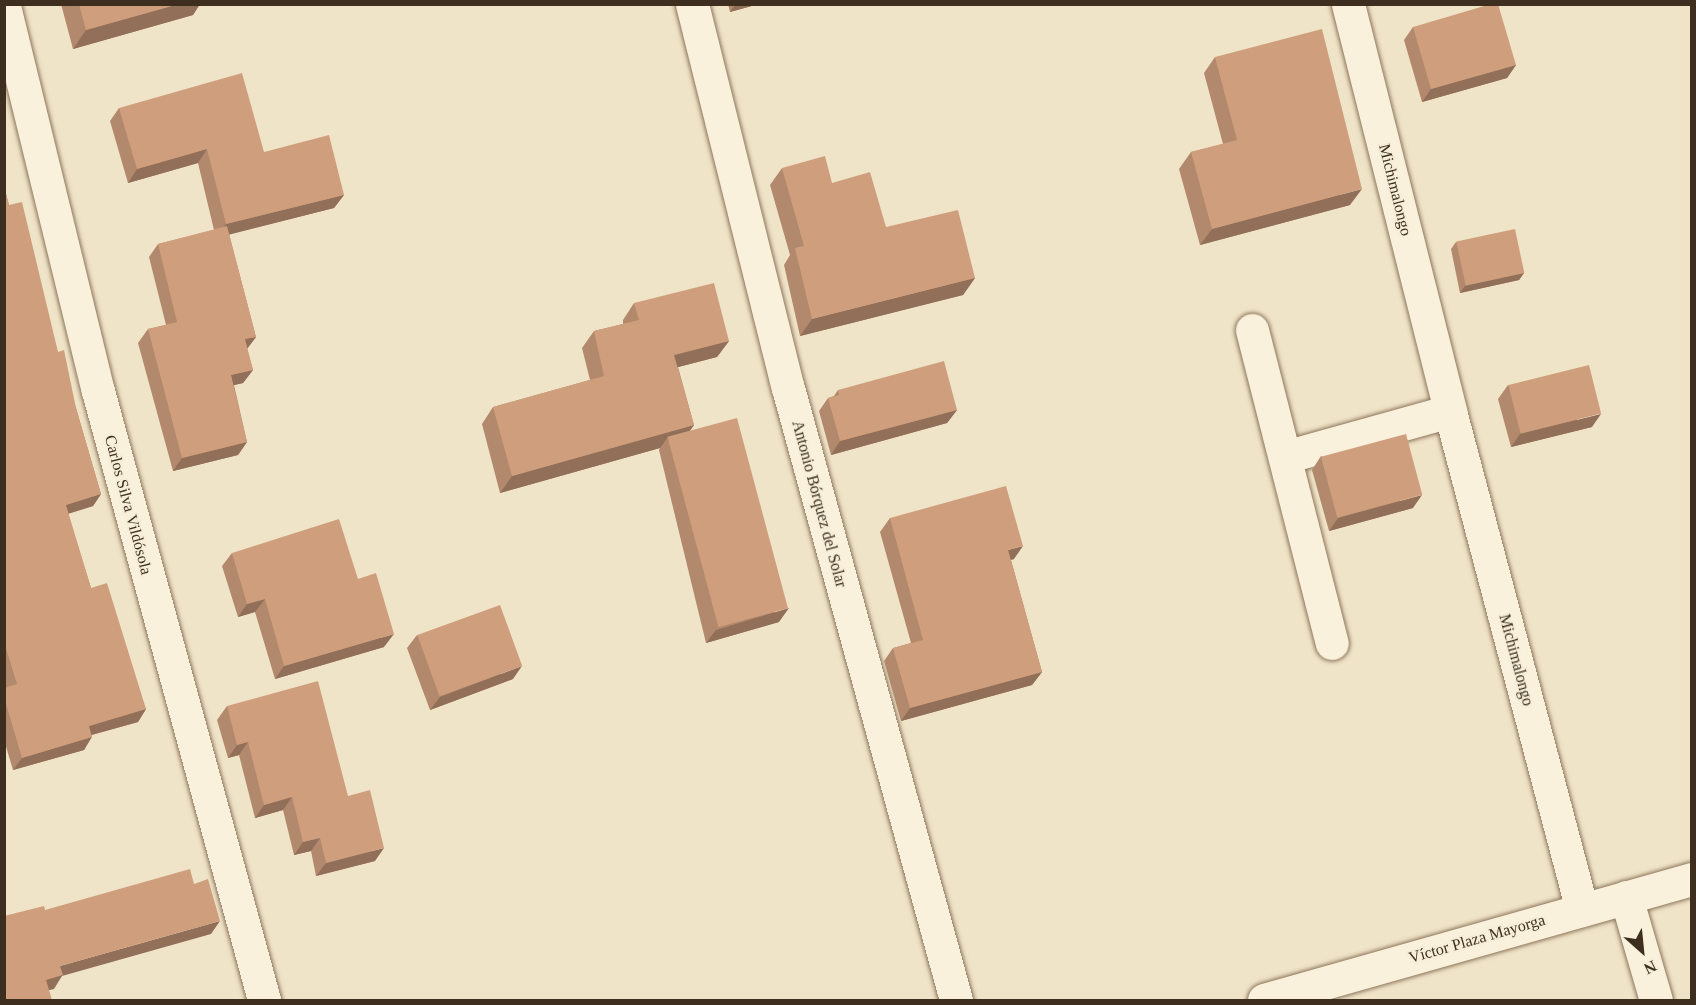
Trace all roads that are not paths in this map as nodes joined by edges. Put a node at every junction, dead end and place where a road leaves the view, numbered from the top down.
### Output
1 (692, 4) edge
2 (1348, 4) edge
3 (4, 6) edge
4 (1252, 330) dead end
5 (1450, 411) junction
6 (1285, 457) junction
7 (1332, 643) dead end
8 (1692, 879) edge
9 (1626, 897) junction
10 (1582, 909) junction
11 (264, 1000) edge
12 (957, 1000) edge
13 (1264, 1000) edge
14 (1656, 1000) edge

1 - 12 street, Antonio Bórquez del Solar
2 - 5 street, Michimalongo
3 - 11 street, Carlos Silva Vildósola
4 - 6 street
5 - 6 street
5 - 10 street, Michimalongo
6 - 7 street
8 - 9 street, Víctor Plaza Mayorga
9 - 10 street, Víctor Plaza Mayorga
9 - 14 street
10 - 13 street, Víctor Plaza Mayorga

